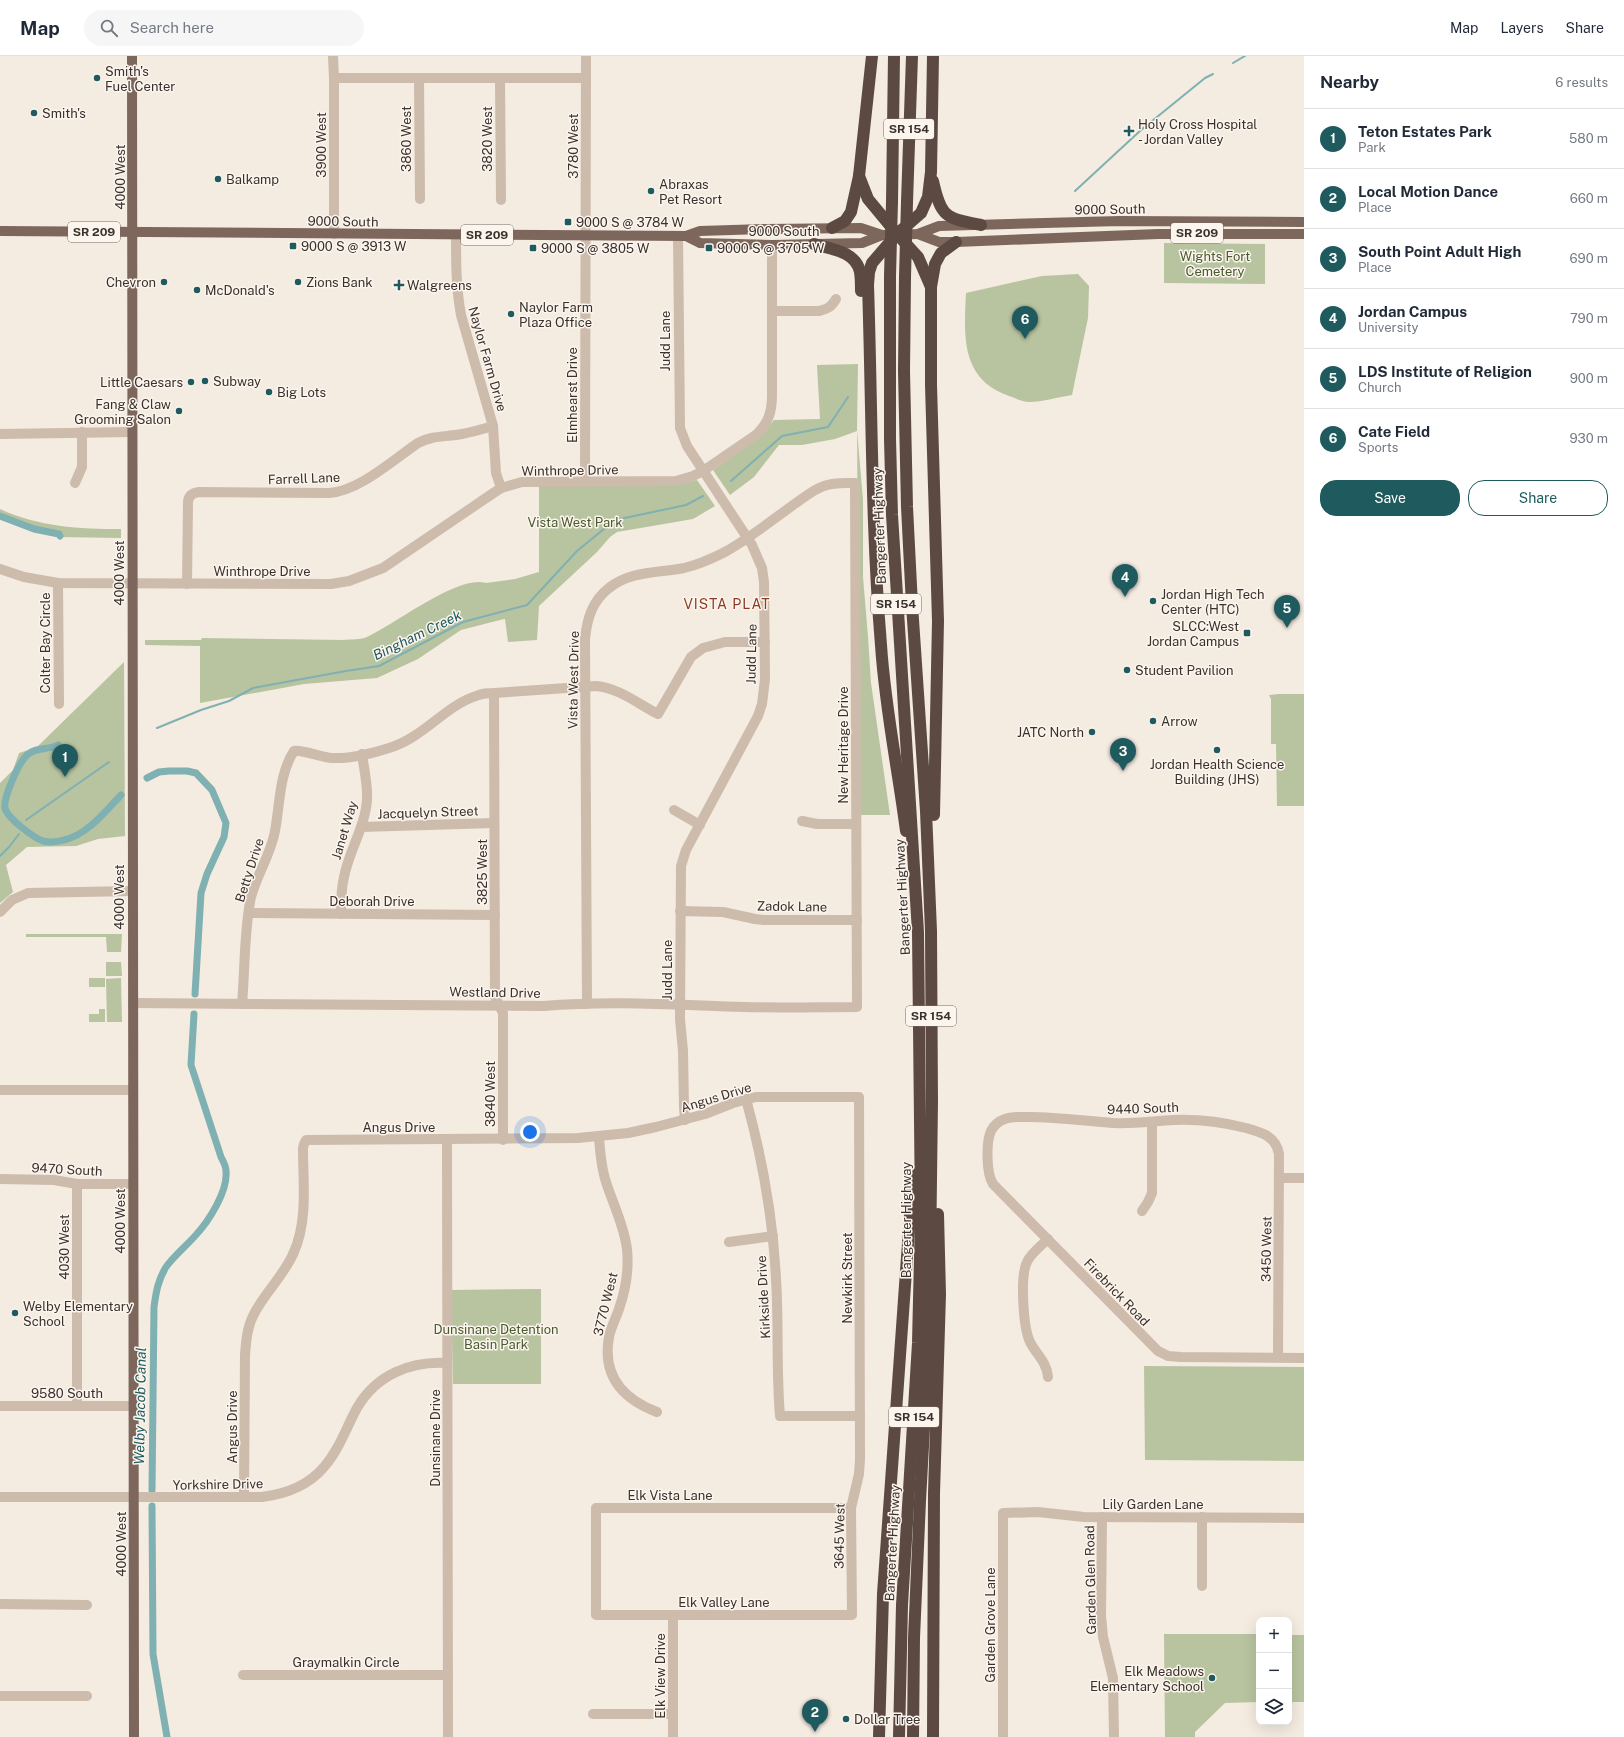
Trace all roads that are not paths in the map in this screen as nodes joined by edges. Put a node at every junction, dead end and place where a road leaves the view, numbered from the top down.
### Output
1 (132, 56) edge
2 (332, 56) edge
3 (586, 56) edge
4 (872, 56) edge
5 (894, 56) edge
6 (912, 56) edge
7 (934, 56) edge
8 (334, 78) junction
9 (419, 78) junction
10 (500, 78) junction
11 (586, 78) junction
12 (932, 172) junction
13 (859, 176) junction
14 (420, 199) dead end
15 (501, 200) dead end
16 (1304, 222) edge
17 (981, 225) junction
18 (832, 228) junction
19 (0, 232) edge
20 (133, 232) junction
21 (334, 234) junction
22 (897, 234) junction
23 (918, 234) junction
24 (1304, 234) edge
25 (456, 235) junction
26 (882, 235) junction
27 (585, 236) junction
28 (682, 236) junction
29 (956, 242) junction
30 (772, 244) junction
31 (814, 244) junction
32 (931, 288) junction
33 (836, 299) dead end
34 (772, 311) junction
35 (870, 345) junction
36 (493, 426) junction
37 (82, 432) junction
38 (132, 432) junction
39 (0, 434) edge
40 (703, 471) junction
41 (585, 482) junction
42 (75, 483) dead end
43 (855, 483) joint
44 (501, 488) junction
45 (747, 537) junction
46 (0, 569) edge
47 (58, 583) junction
48 (132, 583) junction
49 (187, 584) junction
50 (765, 642) junction
51 (586, 687) junction
52 (494, 693) junction
53 (59, 704) dead end
54 (362, 754) junction
55 (674, 810) dead end
56 (802, 821) dead end
57 (494, 823) junction
58 (856, 824) junction
59 (700, 825) junction
60 (361, 827) junction
61 (132, 891) junction
62 (680, 911) junction
63 (0, 912) edge
64 (249, 913) junction
65 (341, 914) junction
66 (495, 915) junction
67 (857, 920) junction
68 (931, 930) junction
69 (918, 932) junction
70 (133, 1003) junction
71 (242, 1004) junction
72 (587, 1004) junction
73 (680, 1004) junction
74 (499, 1006) junction
75 (857, 1007) joint
76 (504, 1049) joint
77 (0, 1090) edge
78 (133, 1090) junction
79 (920, 1096) junction
80 (859, 1097) joint
81 (746, 1099) junction
82 (932, 1101) junction
83 (685, 1120) junction
84 (1152, 1122) junction
85 (991, 1131) joint
86 (599, 1137) junction
87 (447, 1139) junction
88 (503, 1140) junction
89 (1274, 1141) joint
90 (1279, 1178) junction
91 (1304, 1178) edge
92 (0, 1179) edge
93 (77, 1184) junction
94 (133, 1184) junction
95 (1142, 1211) dead end
96 (773, 1236) junction
97 (1048, 1240) junction
98 (729, 1242) dead end
99 (1278, 1358) junction
100 (1304, 1358) edge
101 (448, 1362) junction
102 (1048, 1377) dead end
103 (0, 1406) edge
104 (77, 1406) junction
105 (134, 1406) junction
106 (657, 1412) dead end
107 (860, 1416) junction
108 (860, 1459) joint
109 (0, 1497) edge
110 (134, 1497) junction
111 (244, 1497) junction
112 (851, 1508) junction
113 (1003, 1512) joint
114 (1102, 1517) junction
115 (1202, 1517) junction
116 (1304, 1518) edge
117 (1202, 1586) dead end
118 (0, 1604) edge
119 (87, 1605) dead end
120 (596, 1615) joint
121 (673, 1615) junction
122 (852, 1615) joint
123 (243, 1675) dead end
124 (448, 1675) junction
125 (0, 1696) edge
126 (87, 1696) dead end
127 (593, 1714) dead end
128 (673, 1714) junction
129 (134, 1737) edge
130 (448, 1737) edge
131 (673, 1737) edge
132 (879, 1737) edge
133 (899, 1737) edge
134 (913, 1737) edge
135 (933, 1737) edge
136 (1003, 1737) edge
137 (1114, 1737) edge

1 - 20 main road, 4000 West
2 - 8 street, 3900 West
3 - 11 street, 3780 West
4 - 13 highway
5 - 69 highway, Bangerter Highway / SR 154, bridge
6 - 68 highway, Bangerter Highway / SR 154, bridge
7 - 12 highway
8 - 9 street
8 - 21 street, 3900 West
9 - 10 street
9 - 14 street, 3860 West
10 - 11 street
10 - 15 street, 3820 West
11 - 27 street, 3780 West
12 - 17 highway
12 - 22 highway
13 - 18 highway
13 - 22 highway
16 - 17 main road, 9000 South / SR 209
17 - 23 main road, 9000 South / SR 209
18 - 26 main road, 9000 South / SR 209
18 - 28 main road, 9000 South / SR 209
19 - 20 main road, 9000 South / SR 209
20 - 21 main road, 9000 South / SR 209
20 - 38 main road, 4000 West
21 - 25 main road, 9000 South / SR 209
22 - 23 main road, 9000 South / SR 209
22 - 26 main road, 9000 South / SR 209
22 - 32 highway
22 - 35 highway
23 - 29 main road, 9000 South / SR 209
24 - 29 main road, 9000 South / SR 209
25 - 27 main road, 9000 South / SR 209
25 - 36 street, Naylor Farm Drive
26 - 31 main road, 9000 South / SR 209
27 - 28 main road, 9000 South / SR 209
27 - 41 street, Elmhearst Drive
28 - 30 main road, 9000 South / SR 209
28 - 40 street, Judd Lane
29 - 32 highway
30 - 31 main road, 9000 South / SR 209
30 - 34 street, Winthrope Drive
31 - 35 highway
32 - 68 highway
33 - 34 street
34 - 40 street, Winthrope Drive
35 - 69 highway
36 - 44 street, Naylor Farm Drive
36 - 49 street, Farrell Lane
37 - 38 street
37 - 39 street
37 - 42 street
38 - 48 main road, 4000 West
40 - 41 street, Winthrope Drive
40 - 45 street, Judd Lane
41 - 44 street, Winthrope Drive
43 - 45 street, Vista West Drive
43 - 58 street, New Heritage Drive
44 - 49 street, Winthrope Drive
45 - 50 street, Judd Lane
45 - 51 street, Vista West Drive
46 - 47 street, Winthrope Drive
47 - 48 street, Winthrope Drive
47 - 53 street, Colter Bay Circle
48 - 49 street, Winthrope Drive
48 - 61 main road, 4000 West
50 - 51 street
50 - 59 street, Judd Lane
51 - 52 street
51 - 72 street, Vista West Drive
52 - 54 street
52 - 57 street, 3825 West
54 - 60 street, Janet Way
54 - 64 street, Betty Drive
55 - 59 street
56 - 58 street
57 - 60 street, Jacquelyn Street
57 - 66 street, 3825 West
58 - 67 street, New Heritage Drive
59 - 62 street, Judd Lane
60 - 65 street, Janet Way
61 - 63 street
61 - 70 main road, 4000 West
62 - 67 street, Zadok Lane
62 - 73 street, Judd Lane
64 - 65 street, Deborah Drive
64 - 71 street, Betty Drive
65 - 66 street, Deborah Drive
66 - 74 street, 3825 West
67 - 75 street, New Heritage Drive
68 - 82 highway, Bangerter Highway / SR 154
69 - 79 highway, Bangerter Highway / SR 154
70 - 71 street, Westland Drive
70 - 78 main road, 4000 West
71 - 74 street, Westland Drive
72 - 73 street, Westland Drive
72 - 74 street, Westland Drive
73 - 75 street, Westland Drive
73 - 83 street, Judd Lane
74 - 76 street, 3825 West
76 - 88 street, 3840 West
77 - 78 street
78 - 94 main road, 4000 West
79 - 132 highway
79 - 133 highway, Bangerter Highway / SR 154
80 - 81 street, Angus Drive
80 - 107 street, Newkirk Street
81 - 83 street, Angus Drive
81 - 96 street, Kirkside Drive
82 - 134 highway, Bangerter Highway / SR 154
82 - 135 highway
83 - 86 street, Angus Drive
84 - 85 street, 9440 South
84 - 89 street, 9440 South
84 - 95 street
85 - 97 street, Firebrick Road
86 - 88 street, Angus Drive
86 - 106 street, 3770 West
87 - 88 street, Angus Drive
87 - 101 street, Dunsinane Drive
87 - 111 street, Angus Drive
89 - 90 street, 3450 West
90 - 91 street
90 - 99 street, 3450 West
92 - 93 street, 9470 South
93 - 94 street, 9470 South
93 - 104 street, 4030 West
94 - 105 main road, 4000 West
96 - 98 street
96 - 107 street, Kirkside Drive
97 - 99 street, Firebrick Road
97 - 102 street
99 - 100 street, Firebrick Road
101 - 111 street, Yorkshire Drive
101 - 124 street, Dunsinane Drive
103 - 104 street, 9580 South
104 - 105 street, 9580 South
105 - 110 main road, 4000 West
107 - 108 street, Newkirk Street
108 - 112 street, 3645 West
109 - 110 street, Yorkshire Drive
110 - 111 street, Yorkshire Drive
110 - 129 main road, 4000 West
112 - 120 street, Elk Vista Lane
112 - 122 street, 3645 West
113 - 114 street, Lily Garden Lane
113 - 136 street, Garden Grove Lane
114 - 115 street, Lily Garden Lane
114 - 137 street, Garden Glen Road
115 - 116 street, Lily Garden Lane
115 - 117 street
118 - 119 street
120 - 121 street, Elk Valley Lane
121 - 122 street, Elk Valley Lane
121 - 128 street, Elk View Drive
123 - 124 street, Graymalkin Circle
124 - 130 street, Dunsinane Drive
125 - 126 street
127 - 128 street
128 - 131 street, Elk View Drive

